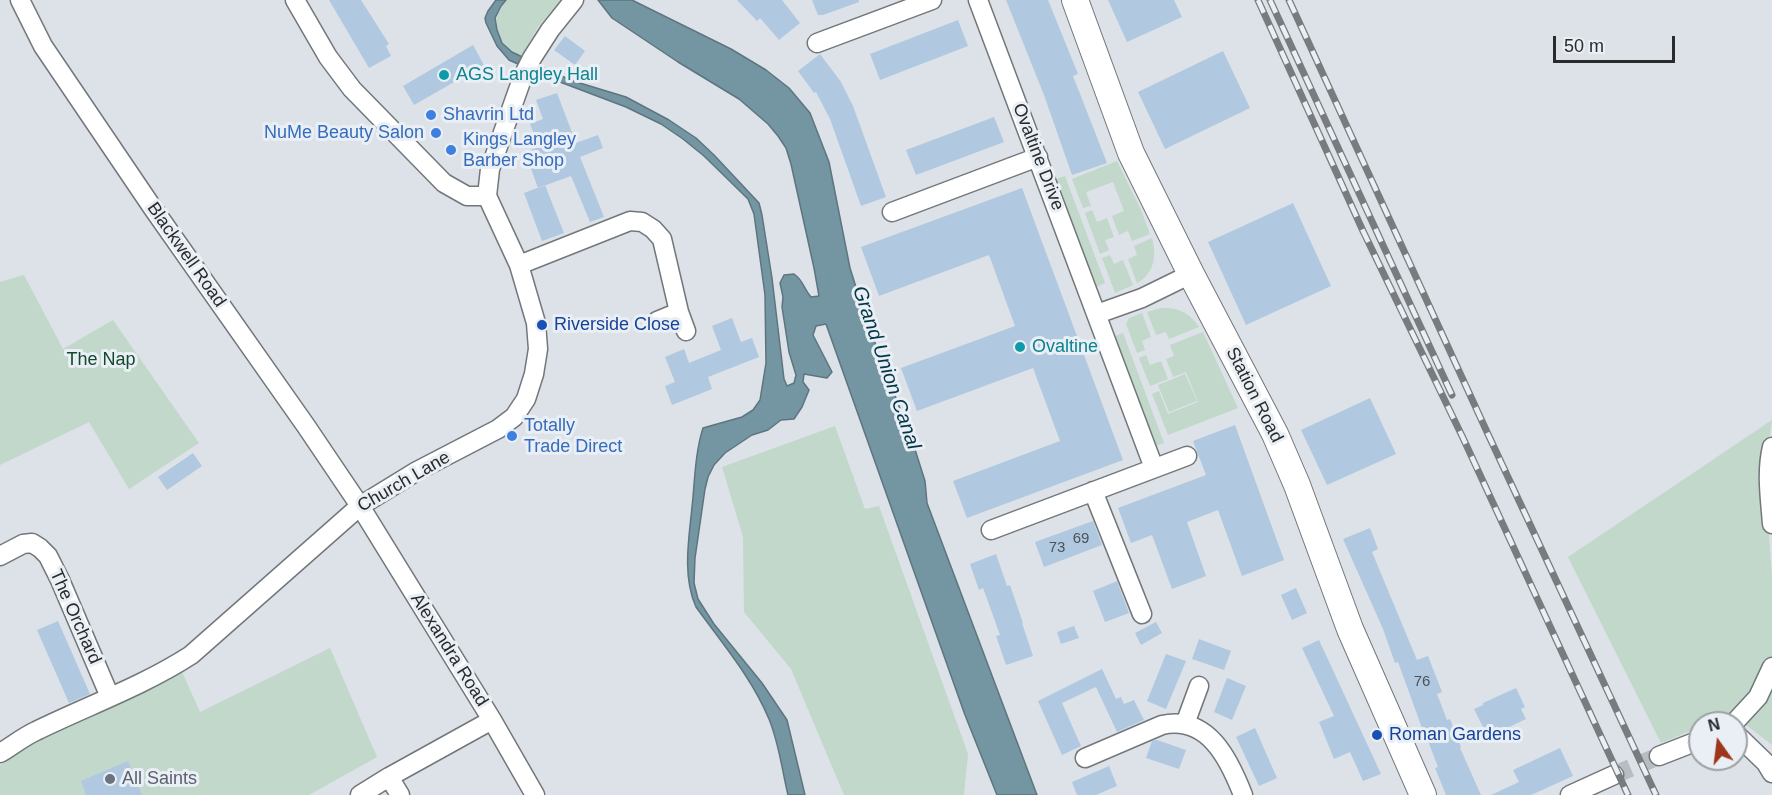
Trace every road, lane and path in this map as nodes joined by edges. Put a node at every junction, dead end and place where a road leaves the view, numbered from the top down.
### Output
1 (20, 0) edge
2 (295, 0) edge
3 (574, 0) edge
4 (932, 0) edge
5 (978, 0) edge
6 (1074, 0) edge
7 (817, 43) dead end
8 (1038, 158) junction
9 (487, 196) junction
10 (892, 212) dead end
11 (519, 265) junction
12 (1191, 274) junction
13 (680, 312) junction
14 (1097, 314) junction
15 (657, 321) dead end
16 (686, 331) dead end
17 (1772, 447) edge
18 (1187, 456) dead end
19 (1154, 468) junction
20 (1093, 491) junction
21 (360, 506) junction
22 (1772, 524) edge
23 (991, 530) dead end
24 (0, 556) edge
25 (1142, 614) dead end
26 (1772, 667) edge
27 (1199, 686) dead end
28 (110, 697) junction
29 (1745, 711) edge
30 (492, 720) junction
31 (1185, 724) junction
32 (1688, 745) edge
33 (1748, 746) edge
34 (0, 753) edge
35 (1659, 756) tunnel mouth
36 (1085, 758) dead end
37 (1772, 773) edge
38 (1614, 775) tunnel mouth
39 (389, 777) junction
40 (360, 795) edge
41 (400, 795) edge
42 (535, 795) edge
43 (1243, 795) edge
44 (1423, 795) edge
45 (1569, 795) edge

1 - 21 street, Blackwell Road
2 - 9 street
3 - 9 street
4 - 7 street
5 - 8 street, Ovaltine Drive
6 - 12 street, Station Road
8 - 10 street
8 - 14 street, Ovaltine Drive
9 - 11 street, Church Lane
11 - 13 street
11 - 21 street, Church Lane
12 - 14 street
12 - 44 street, Station Road
13 - 15 street
13 - 16 street
14 - 19 street, Ovaltine Drive
17 - 22 street
18 - 19 street
19 - 20 street
20 - 23 street
20 - 25 street
21 - 28 street, Church Lane
21 - 30 street, Alexandra Road
24 - 28 street, The Orchard
26 - 29 street
27 - 31 street
28 - 34 street, Church Lane
30 - 39 street
30 - 42 street, Alexandra Road
31 - 36 street
31 - 43 street
32 - 35 street
33 - 37 street
38 - 45 street
39 - 40 street
39 - 41 street

